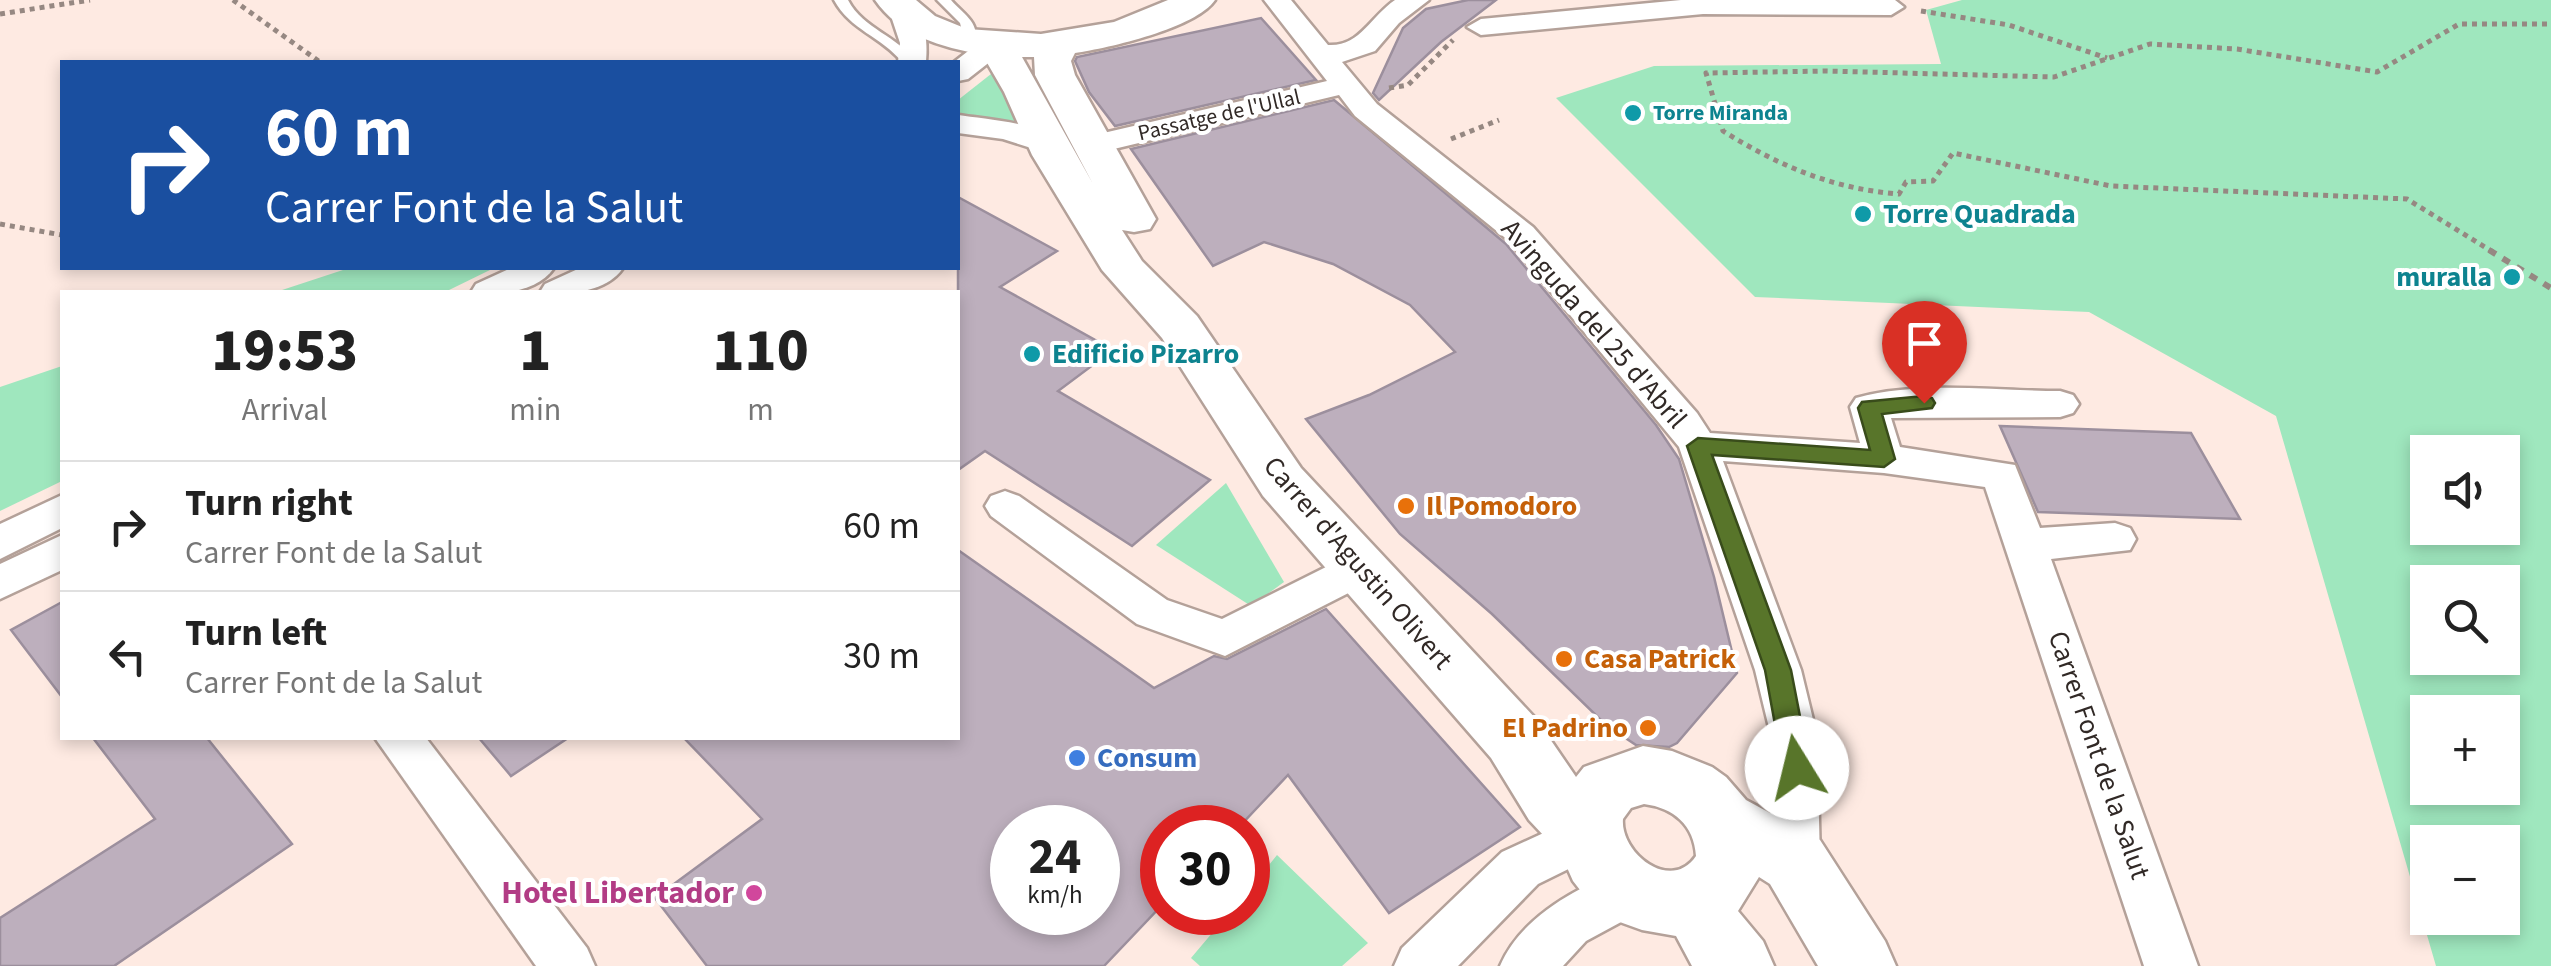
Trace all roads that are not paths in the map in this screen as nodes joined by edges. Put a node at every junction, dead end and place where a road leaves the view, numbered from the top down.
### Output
1 (842, 0) edge
2 (944, 0) edge
3 (1197, 0) edge
4 (1277, 0) edge
5 (1416, 0) edge
6 (898, 6) edge
7 (1892, 7) road end
8 (1480, 27) road end
9 (1059, 44) junction
10 (1365, 46) junction
11 (974, 52) edge
12 (1318, 52) junction
13 (908, 60) edge
14 (910, 60) edge
15 (1368, 99) junction
16 (960, 124) edge
17 (1047, 144) junction
18 (1092, 145) junction
19 (533, 270) edge
20 (602, 270) edge
21 (492, 290) edge
22 (561, 290) edge
23 (1180, 328) junction
24 (2060, 404) dead end
25 (1698, 446) junction
26 (1884, 459) junction
27 (1005, 506) dead end
28 (60, 511) edge
29 (2115, 539) dead end
30 (0, 542) edge
31 (2026, 545) junction
32 (60, 552) edge
33 (1359, 569) junction
34 (0, 584) edge
35 (401, 740) edge
36 (1604, 807) junction
37 (1724, 822) junction
38 (1795, 862) junction
39 (1662, 895) junction
40 (568, 966) edge
41 (1420, 966) edge
42 (1527, 966) edge
43 (1737, 966) edge
44 (1859, 966) edge
45 (2171, 966) edge

1 - 13 lane
2 - 11 lane
3 - 9 street
4 - 12 street, Avinguda del 25 d'Abril
5 - 10 street
6 - 11 street
6 - 14 street
7 - 8 street
9 - 11 street
9 - 18 street
10 - 12 street
10 - 15 street
11 - 17 street
12 - 15 street, Avinguda del 25 d'Abril
15 - 18 street, Passatge de l'Ullal
15 - 25 street, Avinguda del 25 d'Abril
16 - 17 street
17 - 23 street
18 - 23 street
19 - 21 street
20 - 22 street
23 - 33 street, Carrer d'Agustin Olivert
24 - 26 street
25 - 26 street, Carrer Font de la Salut
25 - 38 street, Avinguda del 25 d'Abril
26 - 31 street, Carrer Font de la Salut
27 - 33 street
28 - 30 street
29 - 31 street
31 - 45 street, Carrer Font de la Salut
32 - 34 street
33 - 36 street, Carrer d'Agustin Olivert
35 - 40 street
36 - 37 street
36 - 39 street
36 - 41 street
37 - 38 street
37 - 39 street
38 - 44 street
39 - 42 street
39 - 43 street

